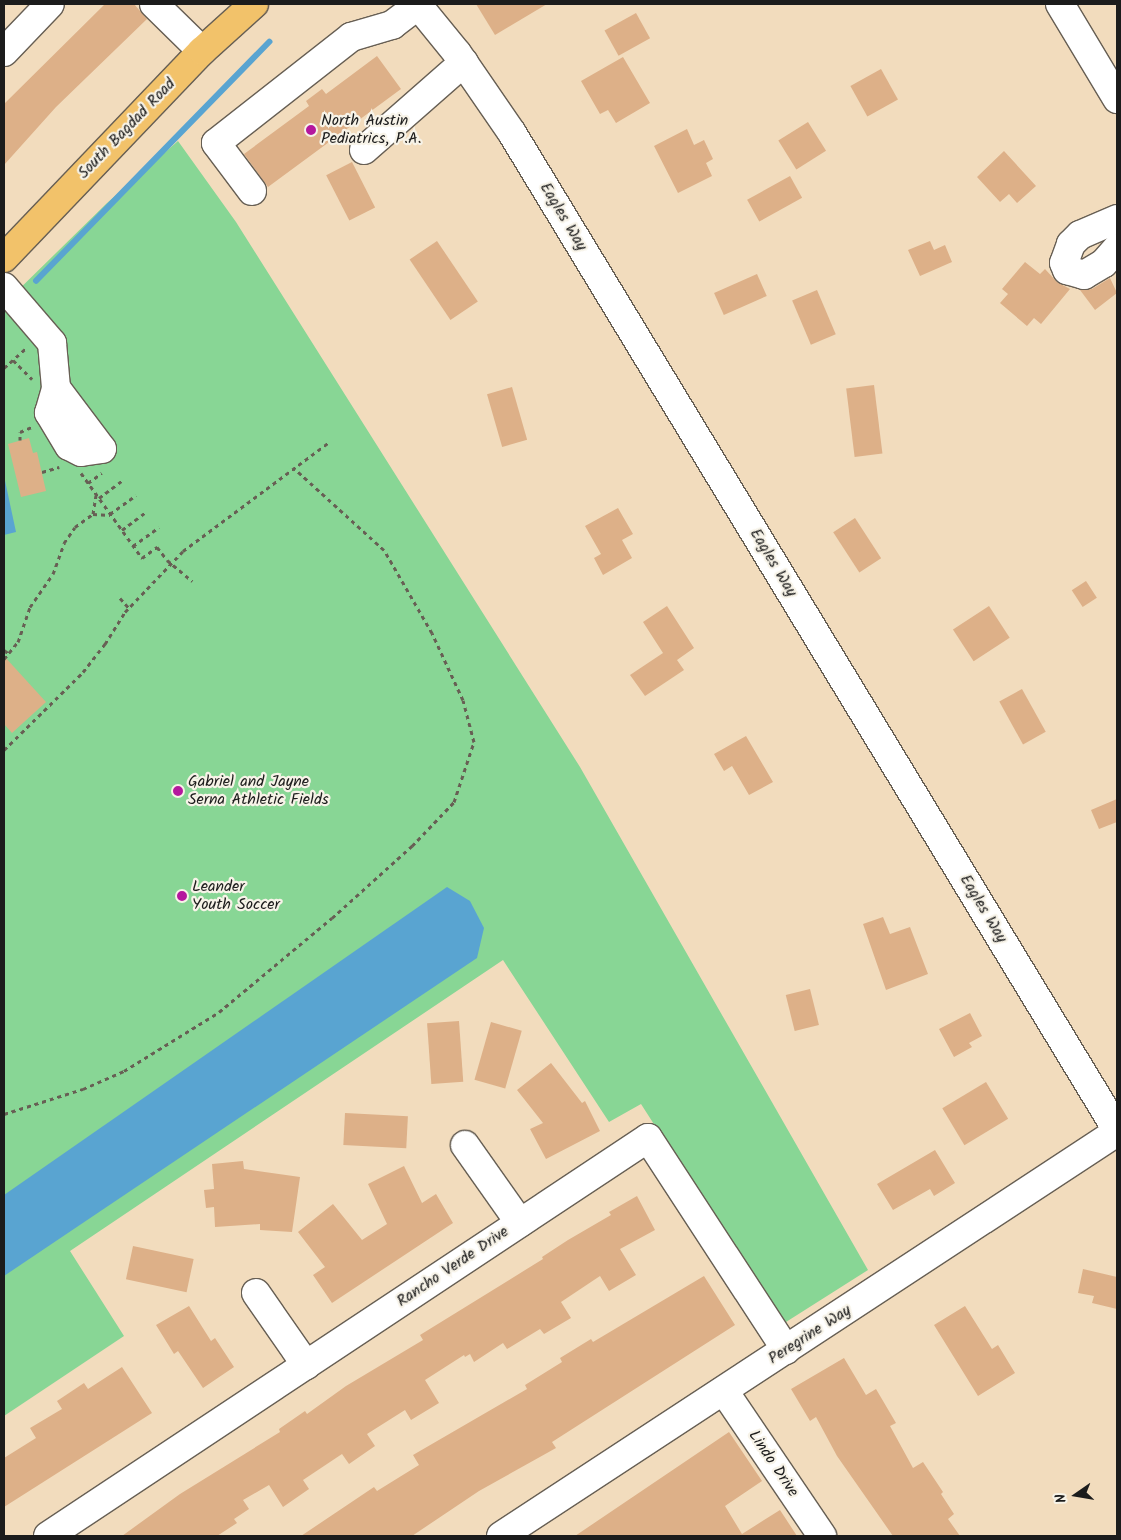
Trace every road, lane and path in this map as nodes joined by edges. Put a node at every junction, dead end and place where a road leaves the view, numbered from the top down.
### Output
1 (50, 4) edge
2 (154, 4) edge
3 (254, 4) edge
4 (418, 4) edge
5 (1060, 4) edge
6 (202, 51) junction
7 (4, 52) edge
8 (464, 62) junction
9 (1117, 99) edge
10 (364, 150) dead end
11 (252, 191) dead end
12 (1117, 219) edge
13 (1117, 248) edge
14 (4, 258) edge
15 (4, 287) edge
16 (31, 342) dead end
17 (4, 368) edge
18 (56, 388) dead end
19 (38, 426) dead end
20 (20, 440) dead end
21 (328, 443) dead end
22 (294, 468) junction
23 (84, 478) dead end
24 (124, 479) dead end
25 (96, 494) junction
26 (136, 495) dead end
27 (99, 498) junction
28 (147, 511) dead end
29 (93, 514) junction
30 (110, 514) junction
31 (159, 527) dead end
32 (122, 530) junction
33 (133, 546) junction
34 (171, 564) junction
35 (192, 581) dead end
36 (120, 598) dead end
37 (129, 608) junction
38 (4, 650) edge
39 (8, 653) junction
40 (4, 659) edge
41 (4, 750) edge
42 (4, 1114) edge
43 (1117, 1132) edge
44 (466, 1145) dead end
45 (520, 1223) junction
46 (256, 1293) dead end
47 (786, 1350) junction
48 (306, 1365) junction
49 (724, 1391) junction
50 (48, 1536) edge
51 (501, 1536) edge
52 (822, 1536) edge

1 - 7 street
2 - 6 street
3 - 6 main road, South Bagdad Road
4 - 8 street, Eagles Way
4 - 11 street
5 - 9 street
6 - 14 main road, South Bagdad Road
8 - 10 street
8 - 43 street, Eagles Way
12 - 13 street
15 - 18 street
16 - 17 path
19 - 20 path
21 - 22 path
22 - 34 path
22 - 42 path
23 - 25 path
24 - 27 path
25 - 27 path
25 - 29 path
26 - 30 path
27 - 30 path
28 - 32 path
29 - 30 path
29 - 39 path
30 - 32 path
31 - 33 path
32 - 33 path
33 - 34 path
34 - 35 path
34 - 37 path
36 - 37 path
37 - 41 path
38 - 39 path
39 - 40 path
43 - 47 street, Peregrine Way
44 - 45 street
45 - 47 street, Rancho Verde Drive
45 - 48 street, Rancho Verde Drive
46 - 48 street
47 - 49 street, Peregrine Way
48 - 50 street, Rancho Verde Drive
49 - 51 street, Peregrine Way
49 - 52 street, Lindo Drive

